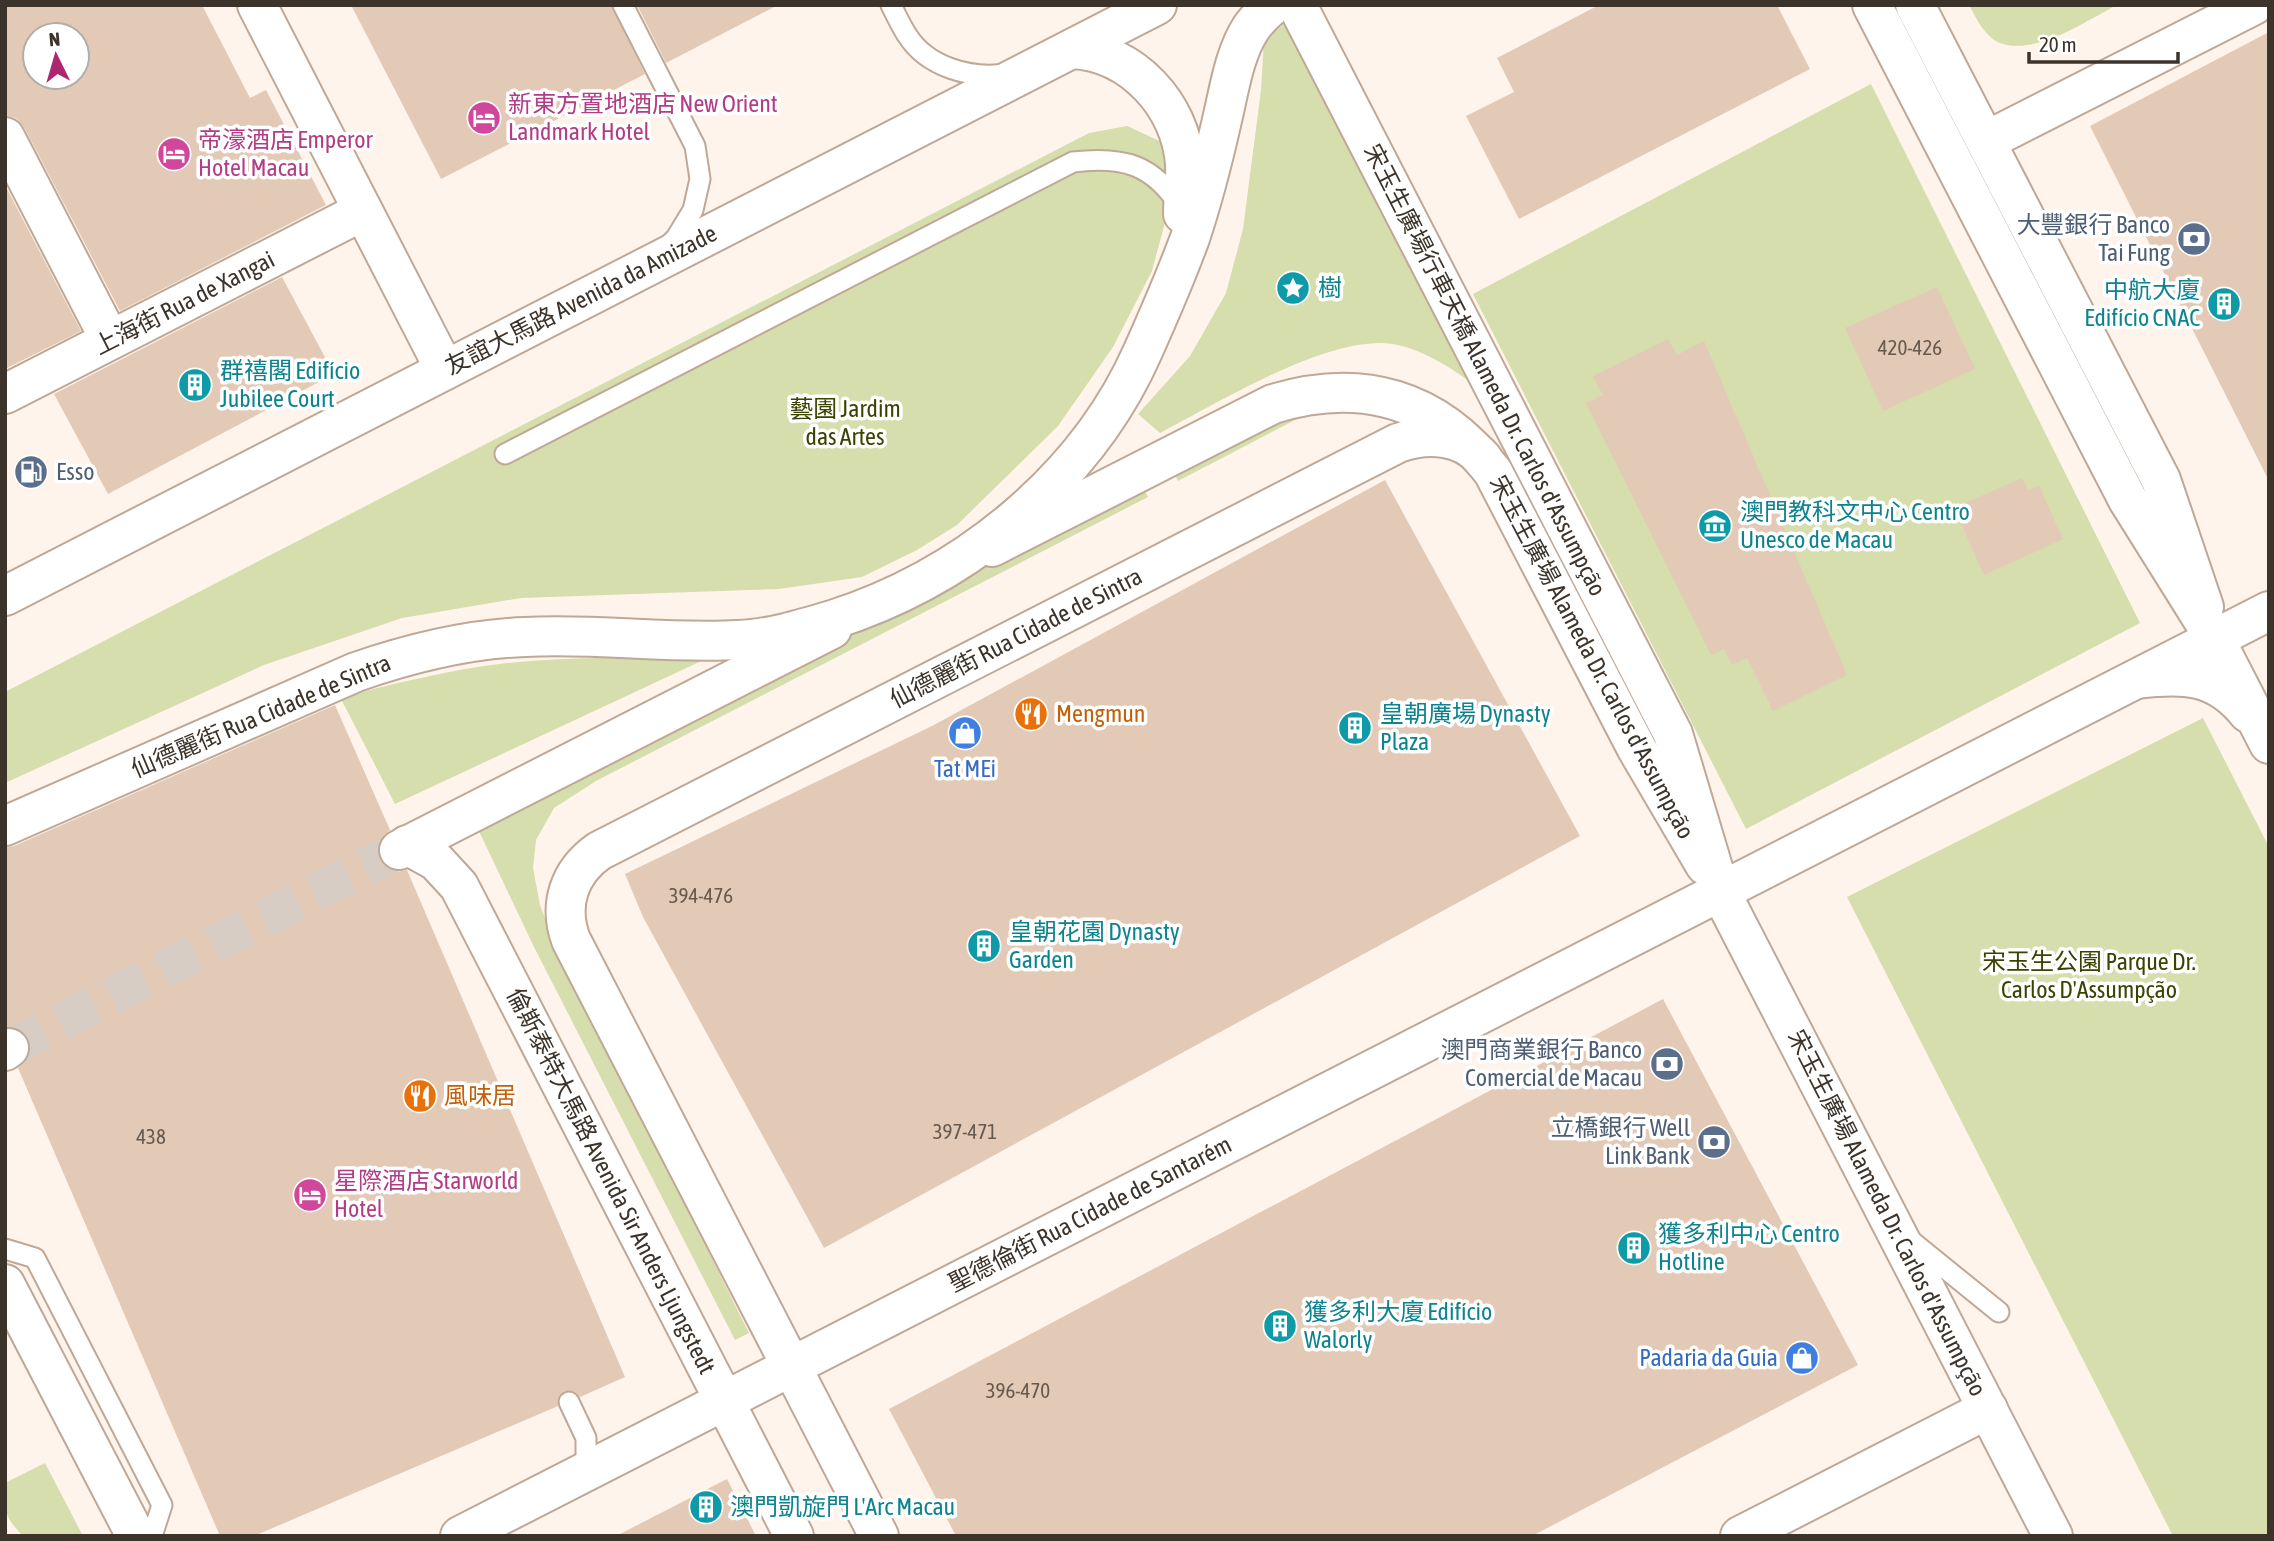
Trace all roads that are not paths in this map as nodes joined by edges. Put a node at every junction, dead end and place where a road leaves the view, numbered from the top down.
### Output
1 (257, 5) edge
2 (623, 5) edge
3 (891, 5) edge
4 (1157, 5) edge
5 (1273, 5) edge
6 (1297, 5) edge
7 (1872, 5) edge
8 (1915, 5) edge
9 (2254, 5) edge
10 (1072, 49) junction
11 (1030, 71) junction
12 (5, 137) edge
13 (1986, 141) junction
14 (363, 211) junction
15 (1183, 212) junction
16 (650, 265) junction
17 (1157, 318) junction
18 (110, 340) junction
19 (445, 370) junction
20 (5, 394) edge
21 (505, 454) dead end
22 (1483, 459) junction
23 (934, 576) junction
24 (5, 596) edge
25 (896, 596) junction
26 (2269, 611) edge
27 (2215, 639) junction
28 (2137, 679) junction
29 (1673, 734) joint
30 (2265, 736) edge
31 (5, 826) edge
32 (403, 848) joint
33 (1720, 891) junction
34 (1893, 1226) junction
35 (5, 1249) edge
36 (5, 1284) edge
37 (1999, 1311) dead end
38 (792, 1367) junction
39 (724, 1401) junction
40 (569, 1402) dead end
41 (1988, 1409) junction
42 (581, 1426) junction
43 (624, 1452) junction
44 (586, 1472) junction
45 (136, 1536) edge
46 (152, 1536) edge
47 (460, 1536) edge
48 (794, 1536) edge
49 (879, 1536) edge
50 (1740, 1536) edge
51 (2053, 1536) edge

1 - 14 street
2 - 16 lane
3 - 11 lane
4 - 10 street, 友誼大馬路 Avenida da Amizade
5 - 17 street
6 - 29 street, 宋玉生廣場行車天橋 Alameda Dr. Carlos d'Assumpção
7 - 27 street
8 - 13 street
9 - 13 street
10 - 11 street, 友誼大馬路 Avenida da Amizade
10 - 15 street
11 - 16 street, 友誼大馬路 Avenida da Amizade
12 - 18 street
13 - 27 street
14 - 18 street, 上海街 Rua de Xangai
14 - 19 street
15 - 17 street
15 - 21 lane
16 - 19 street, 友誼大馬路 Avenida da Amizade
17 - 23 street
18 - 20 street, 上海街 Rua de Xangai
19 - 24 street, 友誼大馬路 Avenida da Amizade
22 - 23 street, 仙德麗街 Rua Cidade de Sintra
22 - 33 street, 宋玉生廣場 Alameda Dr. Carlos d'Assumpção
22 - 38 street, 仙德麗街 Rua Cidade de Sintra
23 - 25 street, 仙德麗街 Rua Cidade de Sintra
25 - 31 street, 仙德麗街 Rua Cidade de Sintra
25 - 32 street, 仙德麗街 Rua Cidade de Sintra
26 - 27 street
27 - 28 street
27 - 30 street
28 - 30 street
28 - 33 street
29 - 33 street, 宋玉生廣場 Alameda Dr. Carlos d'Assumpção
32 - 39 street, 倫斯泰特大馬路 Avenida Sir Anders Ljungstedt
33 - 34 street, 宋玉生廣場 Alameda Dr. Carlos d'Assumpção
33 - 38 street, 聖德倫街 Rua Cidade de Santarém
34 - 37 lane
34 - 41 street, 宋玉生廣場 Alameda Dr. Carlos d'Assumpção
35 - 46 lane
36 - 45 street
38 - 39 street, 聖德倫街 Rua Cidade de Santarém
38 - 49 street
39 - 43 street, 聖德倫街 Rua Cidade de Santarém
39 - 48 street, 倫斯泰特大馬路 Avenida Sir Anders Ljungstedt
40 - 42 lane
41 - 50 street
41 - 51 street, 宋玉生廣場 Alameda Dr. Carlos d'Assumpção
42 - 43 lane
42 - 44 lane
43 - 44 street, 聖德倫街 Rua Cidade de Santarém
44 - 47 street, 聖德倫街 Rua Cidade de Santarém

